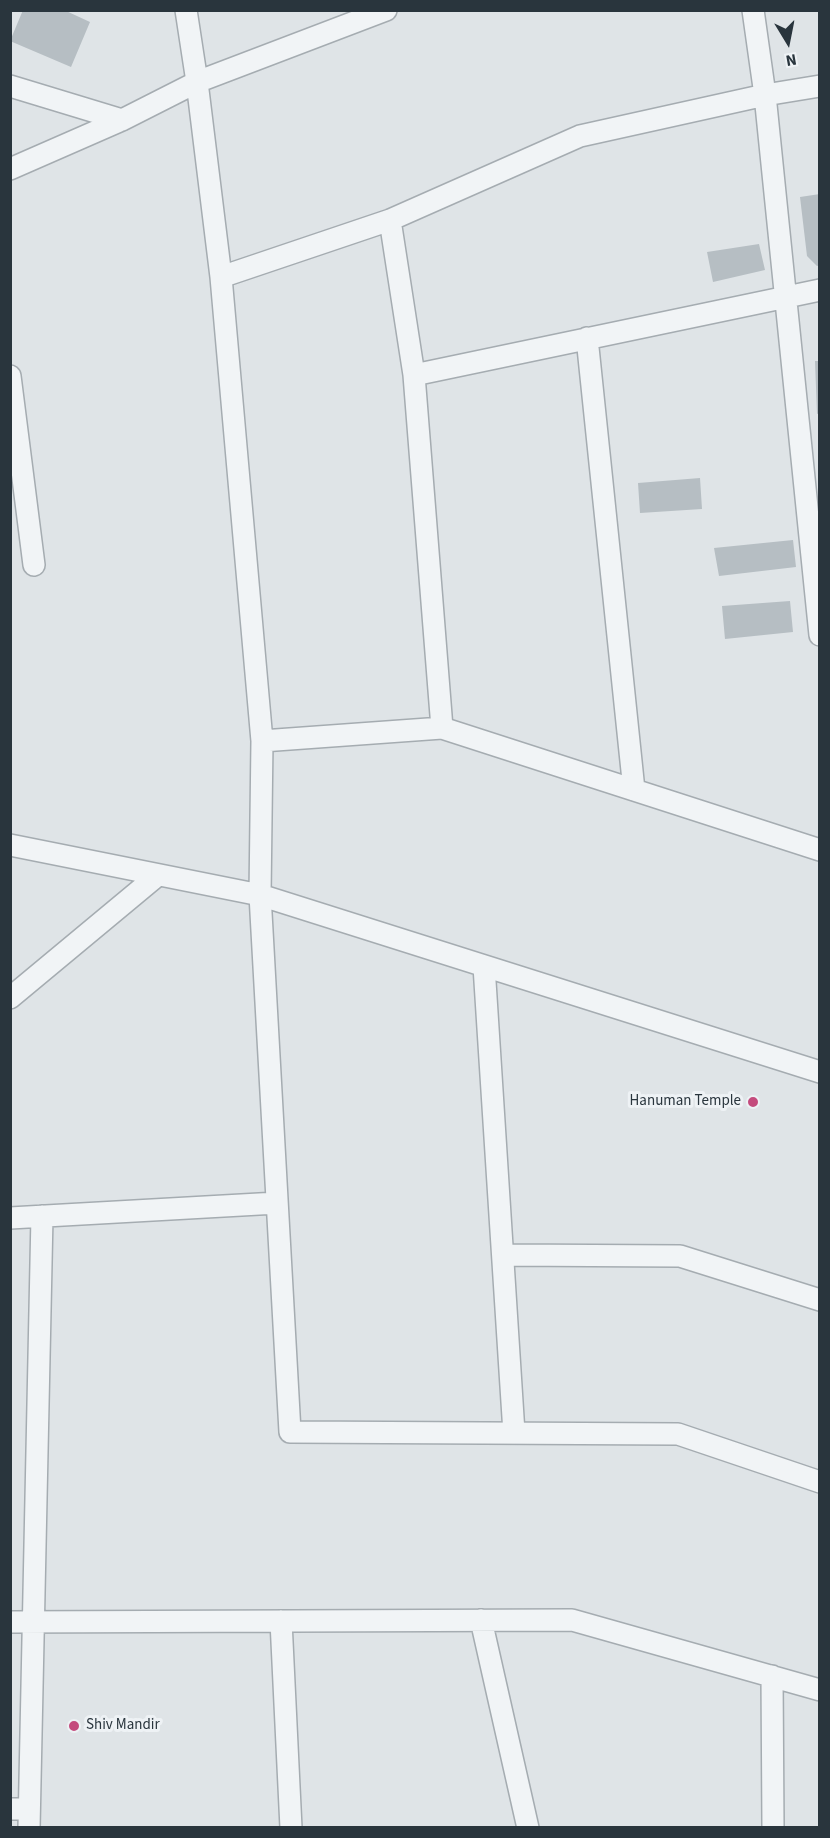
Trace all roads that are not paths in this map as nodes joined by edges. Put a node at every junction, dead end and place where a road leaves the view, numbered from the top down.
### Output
1 (186, 10) edge
2 (386, 10) edge
3 (753, 10) edge
4 (197, 82) junction
5 (10, 86) edge
6 (819, 86) edge
7 (765, 95) junction
8 (122, 120) junction
9 (10, 169) edge
10 (390, 220) junction
11 (221, 277) junction
12 (819, 290) edge
13 (785, 297) junction
14 (586, 338) junction
15 (414, 375) junction
16 (10, 376) edge
17 (34, 565) dead end
18 (819, 635) edge
19 (442, 728) junction
20 (262, 741) junction
21 (634, 790) junction
22 (10, 845) edge
23 (819, 850) edge
24 (158, 874) junction
25 (260, 895) junction
26 (484, 966) junction
27 (10, 998) edge
28 (819, 1072) edge
29 (277, 1203) junction
30 (42, 1216) junction
31 (10, 1218) edge
32 (504, 1255) junction
33 (819, 1300) edge
34 (514, 1433) junction
35 (819, 1482) edge
36 (481, 1620) junction
37 (281, 1621) junction
38 (10, 1622) edge
39 (33, 1622) junction
40 (772, 1676) junction
41 (819, 1690) edge
42 (23, 1815) edge
43 (291, 1827) edge
44 (528, 1827) edge
45 (773, 1827) edge

1 - 4 street
2 - 4 street
3 - 7 street
4 - 8 street
4 - 11 street
5 - 8 street
6 - 7 street
7 - 10 street
7 - 13 street
8 - 9 street
10 - 11 street
10 - 15 street
11 - 20 street
12 - 13 street
13 - 14 street
13 - 18 street
14 - 15 street
14 - 21 street
15 - 19 street
16 - 17 street
19 - 20 street
19 - 21 street
20 - 25 street
21 - 23 street
22 - 24 street
24 - 25 street
24 - 27 street
25 - 26 street
25 - 29 street
26 - 28 street
26 - 32 street
29 - 30 street
29 - 34 street
30 - 31 street
30 - 39 street
32 - 33 street
32 - 34 street
34 - 35 street
36 - 37 street
36 - 40 street
36 - 44 street
37 - 39 street
37 - 43 street
38 - 39 street
39 - 42 street
40 - 41 street
40 - 45 street

